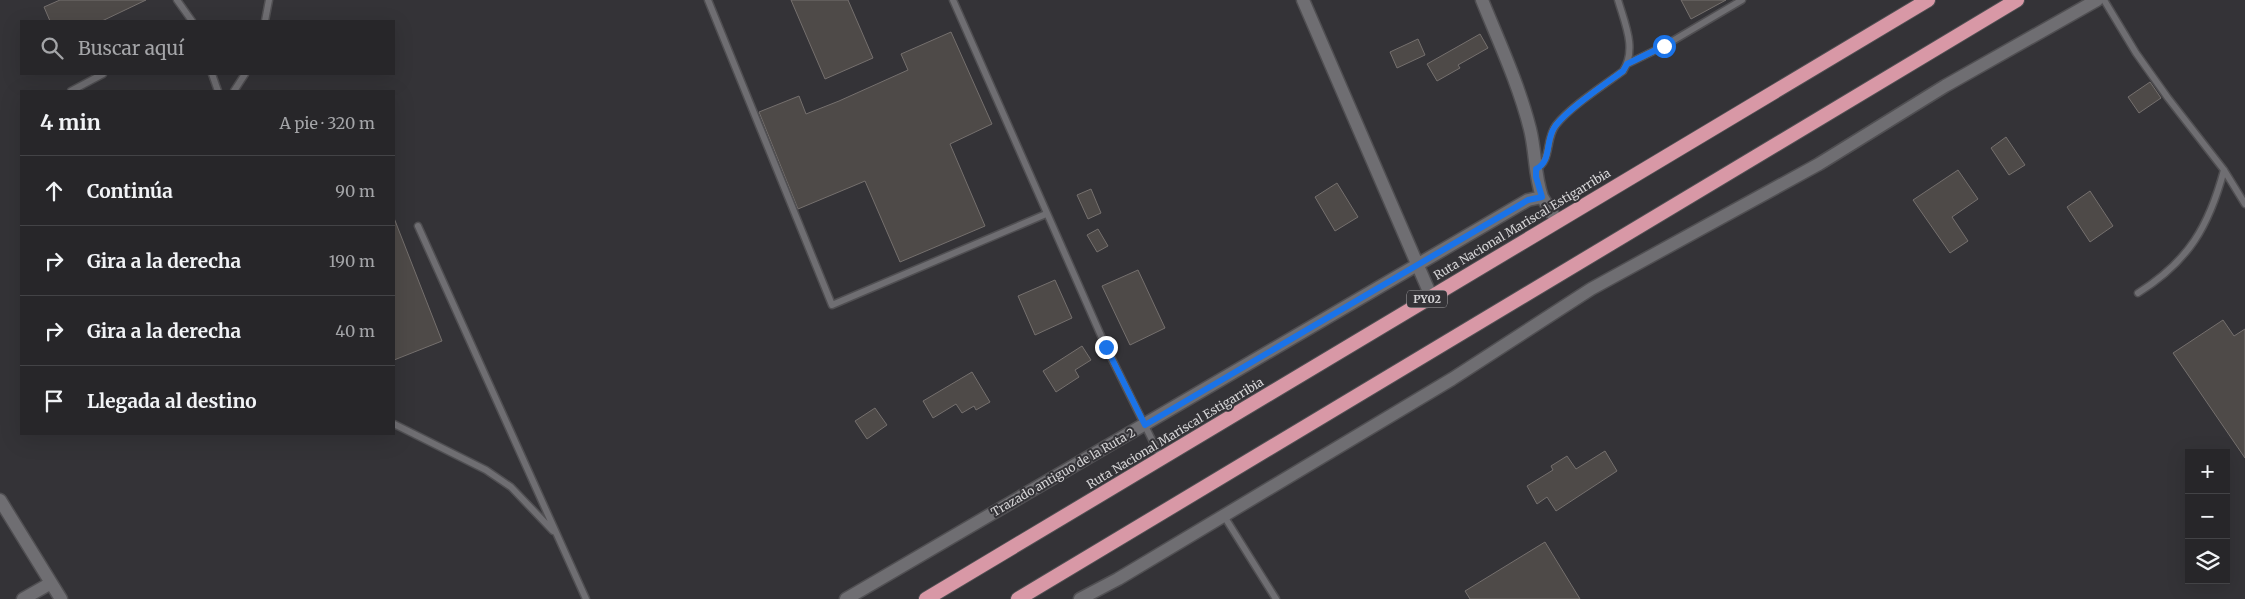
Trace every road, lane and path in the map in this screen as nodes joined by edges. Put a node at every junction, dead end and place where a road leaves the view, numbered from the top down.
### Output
1 (177, 0) edge
2 (268, 0) edge
3 (708, 0) edge
4 (953, 0) edge
5 (1303, 0) edge
6 (1482, 0) edge
7 (1618, 0) edge
8 (1742, 0) edge
9 (1928, 0) edge
10 (2016, 0) edge
11 (2097, 0) edge
12 (2104, 0) edge
13 (191, 20) edge
14 (264, 20) edge
15 (1627, 64) junction
16 (101, 75) edge
17 (212, 75) edge
18 (243, 75) edge
19 (73, 90) edge
20 (218, 90) edge
21 (235, 90) edge
22 (1536, 169) junction
23 (2224, 170) junction
24 (1542, 197) junction
25 (2245, 204) edge
26 (1046, 214) junction
27 (1557, 221) junction
28 (418, 226) dead end
29 (1418, 266) junction
30 (2138, 293) dead end
31 (1431, 296) junction
32 (395, 424) edge
33 (1145, 425) junction
34 (1161, 458) junction
35 (0, 500) edge
36 (1224, 516) junction
37 (558, 537) junction
38 (51, 583) junction
39 (23, 599) edge
40 (61, 599) edge
41 (586, 599) edge
42 (846, 599) edge
43 (926, 599) edge
44 (1018, 599) edge
45 (1080, 599) edge
46 (1276, 599) edge

1 - 13 lane
2 - 14 lane
3 - 26 lane
4 - 26 lane
5 - 29 street
6 - 22 street
7 - 15 lane
8 - 15 lane
9 - 27 highway, Ruta Nacional Mariscal Estigarribia / PY02
10 - 44 highway
11 - 36 street
12 - 23 lane
15 - 22 lane
16 - 19 lane
17 - 20 lane
18 - 21 lane
22 - 24 street
23 - 25 lane
23 - 30 lane
24 - 27 street
24 - 29 street, Trazado antiguo de la Ruta 2
26 - 33 lane
27 - 31 highway, Ruta Nacional Mariscal Estigarribia / PY02
28 - 37 lane
29 - 31 street
29 - 33 street, Trazado antiguo de la Ruta 2
31 - 34 highway, Ruta Nacional Mariscal Estigarribia / PY02
32 - 37 lane
33 - 34 lane
33 - 42 street, Trazado antiguo de la Ruta 2
34 - 43 highway, Ruta Nacional Mariscal Estigarribia / PY02
35 - 38 street
36 - 45 street
36 - 46 lane
37 - 41 lane
38 - 39 street
38 - 40 street

